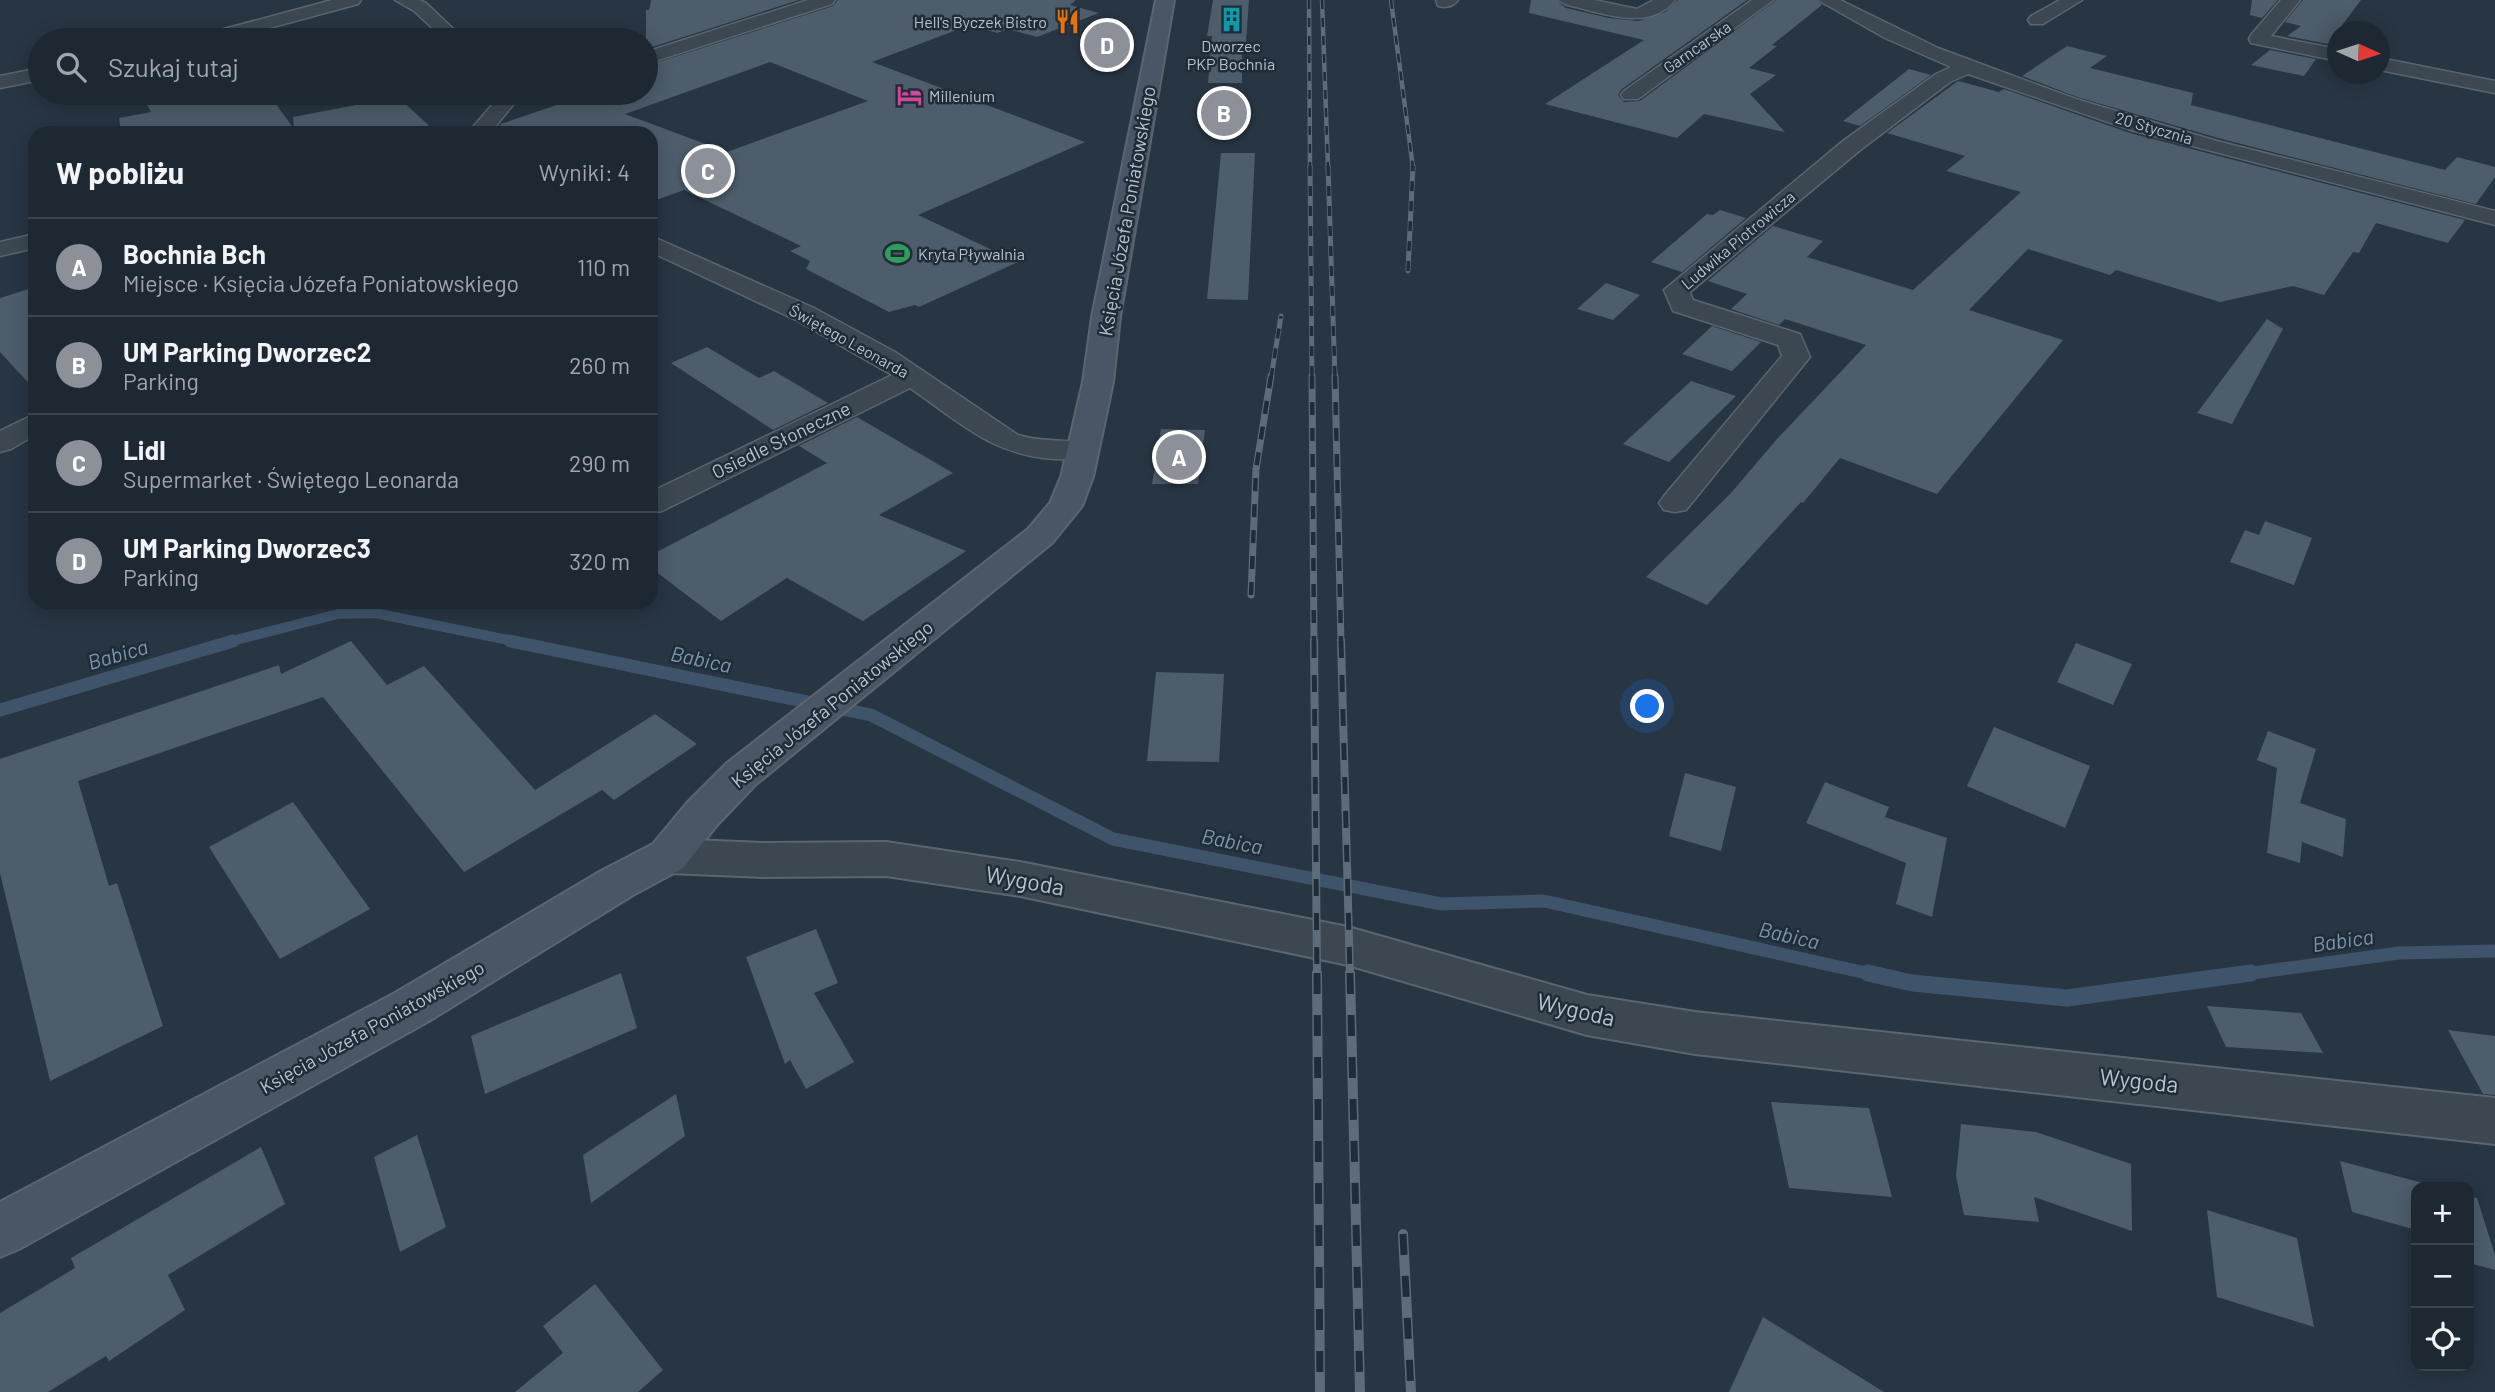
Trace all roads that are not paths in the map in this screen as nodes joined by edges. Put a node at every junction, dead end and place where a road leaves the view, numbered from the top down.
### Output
1 (352, 0) edge
2 (404, 0) edge
3 (826, 0) edge
4 (1165, 0) edge
5 (1567, 0) edge
6 (1666, 0) edge
7 (1764, 0) edge
8 (1827, 0) edge
9 (2073, 0) edge
10 (2291, 0) edge
11 (2037, 20) dead end
12 (249, 28) edge
13 (443, 28) edge
14 (2327, 53) edge
15 (658, 54) edge
16 (1969, 66) junction
17 (2390, 66) edge
18 (28, 76) edge
19 (0, 82) edge
20 (2495, 87) edge
21 (1631, 95) dead end
22 (504, 105) edge
23 (485, 126) edge
24 (2495, 218) edge
25 (28, 243) edge
26 (658, 246) edge
27 (0, 249) edge
28 (912, 376) junction
29 (28, 428) edge
30 (0, 443) edge
31 (1082, 452) junction
32 (658, 501) edge
33 (1675, 503) dead end
34 (668, 856) junction
35 (2495, 1121) edge
36 (0, 1231) edge

1 - 12 street
2 - 13 street
3 - 15 street
4 - 31 main road, Księcia Józefa Poniatowskiego
5 - 6 street
7 - 21 street, Garncarska
8 - 16 street, 20 Stycznia
9 - 11 street
10 - 14 street
16 - 24 street, 20 Stycznia
16 - 33 street, Ludwika Piotrowicza
17 - 20 street
18 - 19 street
22 - 23 street
25 - 27 street
26 - 28 street, Świętego Leonarda
28 - 31 street, Świętego Leonarda
28 - 32 street, Osiedle Słoneczne
29 - 30 street
31 - 34 main road, Księcia Józefa Poniatowskiego
34 - 35 street, Wygoda
34 - 36 main road, Księcia Józefa Poniatowskiego

